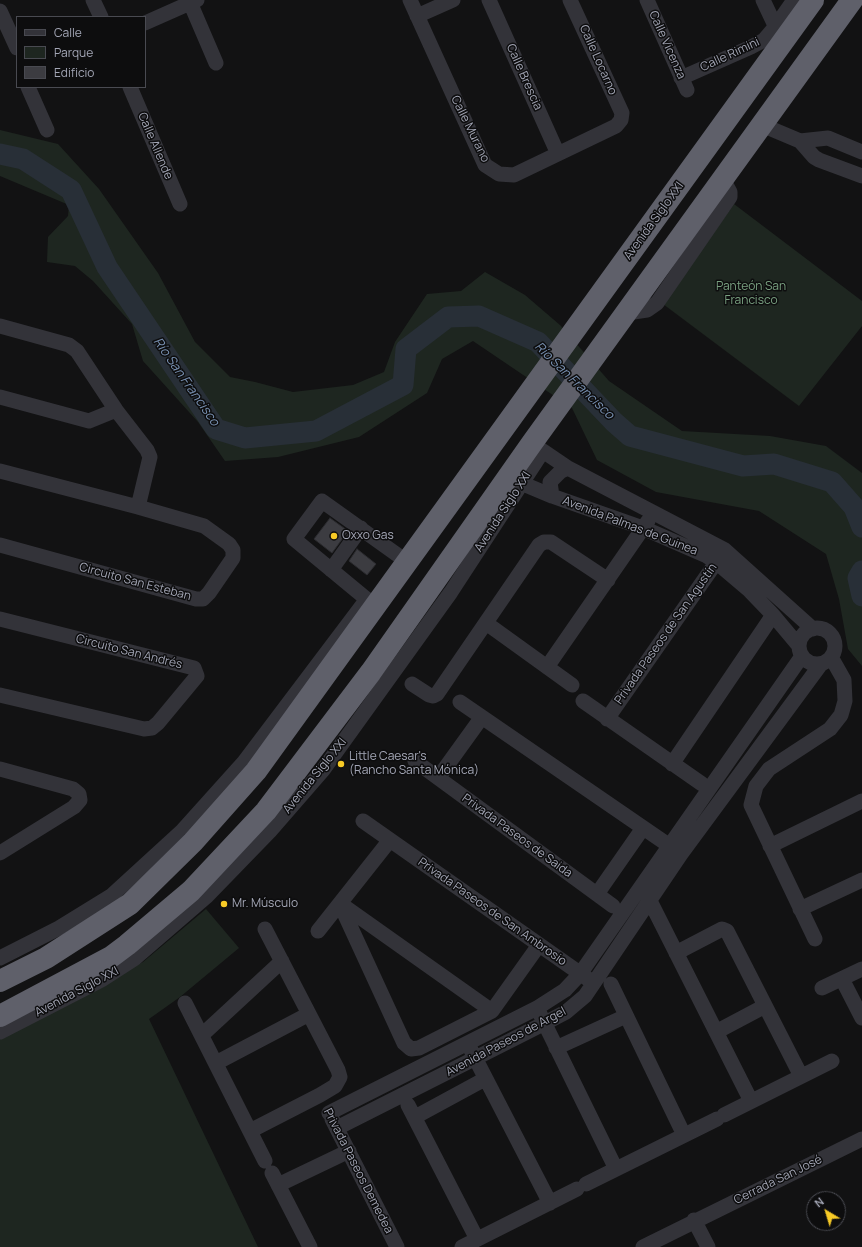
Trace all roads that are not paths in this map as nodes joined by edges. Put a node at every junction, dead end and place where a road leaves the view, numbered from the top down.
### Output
1 (93, 0) edge
2 (410, 0) edge
3 (453, 0) edge
4 (489, 0) edge
5 (570, 0) edge
6 (763, 0) edge
7 (794, 0) edge
8 (813, 0) edge
9 (852, 0) edge
10 (192, 1) edge
11 (650, 1) edge
12 (0, 11) edge
13 (100, 16) edge
14 (417, 16) junction
15 (146, 23) edge
16 (779, 35) junction
17 (16, 46) edge
18 (216, 63) dead end
19 (684, 84) joint
20 (28, 88) edge
21 (130, 88) edge
22 (621, 120) joint
23 (762, 125) junction
24 (47, 130) dead end
25 (800, 141) junction
26 (844, 144) junction
27 (862, 152) edge
28 (558, 154) junction
29 (836, 167) junction
30 (862, 176) edge
31 (180, 204) dead end
32 (0, 326) edge
33 (0, 397) edge
34 (116, 410) junction
35 (538, 447) junction
36 (568, 468) junction
37 (0, 471) edge
38 (521, 483) junction
39 (552, 496) junction
40 (138, 507) junction
41 (653, 513) junction
42 (361, 528) junction
43 (643, 528) junction
44 (425, 540) junction
45 (0, 545) edge
46 (725, 550) junction
47 (399, 556) junction
48 (716, 562) junction
49 (331, 570) junction
50 (608, 580) junction
51 (372, 603) junction
52 (773, 615) junction
53 (0, 619) edge
54 (486, 623) junction
55 (813, 629) junction
56 (801, 651) junction
57 (826, 661) junction
58 (547, 667) junction
59 (378, 677) junction
60 (412, 684) dead end
61 (572, 685) dead end
62 (0, 695) edge
63 (583, 701) dead end
64 (460, 702) dead end
65 (482, 717) junction
66 (607, 719) junction
67 (415, 761) dead end
68 (672, 764) junction
69 (0, 770) edge
70 (438, 778) junction
71 (706, 786) junction
72 (862, 801) edge
73 (363, 821) dead end
74 (643, 828) junction
75 (187, 837) junction
76 (390, 840) junction
77 (770, 846) junction
78 (3, 849) edge
79 (675, 850) junction
80 (862, 880) edge
81 (642, 886) junction
82 (596, 894) junction
83 (650, 899) junction
84 (340, 904) junction
85 (613, 906) dead end
86 (800, 909) junction
87 (265, 929) dead end
88 (318, 931) dead end
89 (815, 939) dead end
90 (540, 945) junction
91 (676, 953) junction
92 (0, 958) edge
93 (282, 961) junction
94 (116, 963) junction
95 (862, 969) edge
96 (580, 974) junction
97 (842, 979) junction
98 (0, 981) edge
99 (594, 983) junction
100 (611, 984) dead end
101 (822, 988) dead end
102 (185, 1003) dead end
103 (765, 1006) junction
104 (537, 1008) junction
105 (492, 1011) junction
106 (310, 1014) junction
107 (0, 1016) edge
108 (626, 1016) junction
109 (862, 1018) edge
110 (545, 1023) junction
111 (0, 1032) edge
112 (716, 1032) junction
113 (202, 1036) junction
114 (468, 1044) junction
115 (556, 1048) junction
116 (476, 1059) junction
117 (832, 1061) dead end
118 (216, 1063) junction
119 (801, 1076) junction
120 (485, 1079) junction
121 (320, 1095) junction
122 (751, 1101) junction
123 (329, 1113) junction
124 (337, 1128) junction
125 (250, 1131) junction
126 (684, 1135) junction
127 (862, 1139) edge
128 (349, 1151) junction
129 (616, 1169) junction
130 (272, 1173) junction
131 (550, 1203) junction
132 (694, 1220) junction
133 (477, 1239) junction
134 (310, 1247) edge
135 (397, 1247) edge
136 (462, 1247) edge
137 (643, 1247) edge
138 (708, 1247) edge

1 - 13 street
2 - 14 street, Calle Murano
3 - 14 street
4 - 28 street, Calle Brescia
5 - 22 street, Calle Locarno
6 - 16 street
7 - 16 street, Avenida Siglo XXI
8 - 16 highway, Avenida Siglo XXI
9 - 23 highway, Avenida Siglo XXI
10 - 15 street
10 - 18 street
11 - 19 street, Calle Vicenza
12 - 17 street
14 - 28 street, Calle Murano
16 - 19 street, Calle Rimini
16 - 44 highway, Avenida Siglo XXI
20 - 24 street
21 - 31 street, Calle Allende
22 - 28 street, Calle Murano
23 - 25 street
23 - 35 highway, Avenida Siglo XXI
25 - 26 street
25 - 29 street
26 - 27 street
26 - 29 street
29 - 30 street
32 - 34 street
33 - 34 street
34 - 40 street
35 - 36 street, Avenida Palmas de Guinea
35 - 38 street, Avenida Siglo XXI
35 - 59 highway, Avenida Siglo XXI
36 - 39 street
36 - 41 street, Avenida Palmas de Guinea
37 - 40 street, Circuito San Esteban
38 - 39 street, Avenida Palmas de Guinea
38 - 59 street, Avenida Siglo XXI
39 - 43 street, Avenida Palmas de Guinea
40 - 45 street, Circuito San Esteban
41 - 43 street
41 - 46 street, Avenida Palmas de Guinea
42 - 47 street
42 - 49 street
42 - 49 street
43 - 48 street, Avenida Palmas de Guinea
43 - 50 street
44 - 47 street, Avenida Siglo XXI
44 - 51 highway, Avenida Siglo XXI
46 - 48 street, Privada Paseos de San Agustín
46 - 55 street, Avenida Palmas de Guinea
47 - 51 street, Avenida Siglo XXI
48 - 52 street, Avenida Palmas de Guinea
48 - 66 street, Privada Paseos de San Agustín
49 - 51 street
50 - 54 street
50 - 58 street
51 - 75 highway, Avenida Siglo XXI
52 - 56 street, Avenida Palmas de Guinea
52 - 68 street
53 - 62 street, Circuito San Andrés
54 - 58 street
54 - 60 street
55 - 56 street
55 - 57 street
56 - 57 street
56 - 71 street
57 - 77 street
57 - 79 street, Avenida Paseos de Argel
58 - 61 street
59 - 94 highway, Avenida Siglo XXI
63 - 66 street
64 - 65 street
65 - 70 street
65 - 74 street
66 - 68 street
67 - 70 street, Privada Paseos de Saida
68 - 71 street
69 - 78 street
70 - 82 street, Privada Paseos de Saida
71 - 79 street, Avenida Paseos de Argel
72 - 77 street
73 - 76 street, Privada Paseos de San Ambrosio
74 - 79 street
74 - 82 street
75 - 92 street, Avenida Siglo XXI
75 - 98 highway, Avenida Siglo XXI
76 - 84 street
76 - 90 street, Privada Paseos de San Ambrosio
77 - 86 street
79 - 81 street, Avenida Paseos de Argel
79 - 83 street, Avenida Paseos de Argel
80 - 86 street
81 - 83 street
81 - 96 street, Avenida Paseos de Argel
82 - 85 street, Privada Paseos de Saida
83 - 91 street
83 - 99 street, Avenida Paseos de Argel
84 - 88 street
84 - 105 street
84 - 105 street
86 - 89 street
87 - 93 street
90 - 96 street, Privada Paseos de San Ambrosio
90 - 105 street
91 - 103 street
91 - 112 street
93 - 106 street
93 - 113 street
94 - 107 highway, Avenida Siglo XXI
94 - 111 street, Avenida Siglo XXI
95 - 97 street
96 - 99 street, Privada Paseos de San Ambrosio
96 - 104 street, Avenida Paseos de Argel
97 - 101 street
97 - 109 street
99 - 110 street, Avenida Paseos de Argel
100 - 108 street
102 - 113 street
103 - 112 street
103 - 119 street
104 - 110 street
104 - 114 street, Avenida Paseos de Argel
106 - 118 street
106 - 121 street
108 - 115 street
108 - 126 street
110 - 115 street
110 - 116 street, Avenida Paseos de Argel
112 - 122 street
113 - 118 street
114 - 116 street
114 - 123 street, Avenida Paseos de Argel
115 - 129 street
116 - 120 street
116 - 124 street, Avenida Paseos de Argel
117 - 119 street
118 - 125 street
119 - 122 street
120 - 131 street
120 - 133 street
121 - 123 street, Privada Paseos Demedea
121 - 125 street
122 - 126 street
123 - 124 street, Privada Paseos Demedea
124 - 128 street, Privada Paseos Demedea
125 - 130 street
126 - 129 street
127 - 132 street, Cerrada San José
128 - 130 street
128 - 135 street, Privada Paseos Demedea
129 - 131 street
130 - 134 street
131 - 133 street
132 - 137 street, Cerrada San José
132 - 138 street
133 - 136 street

